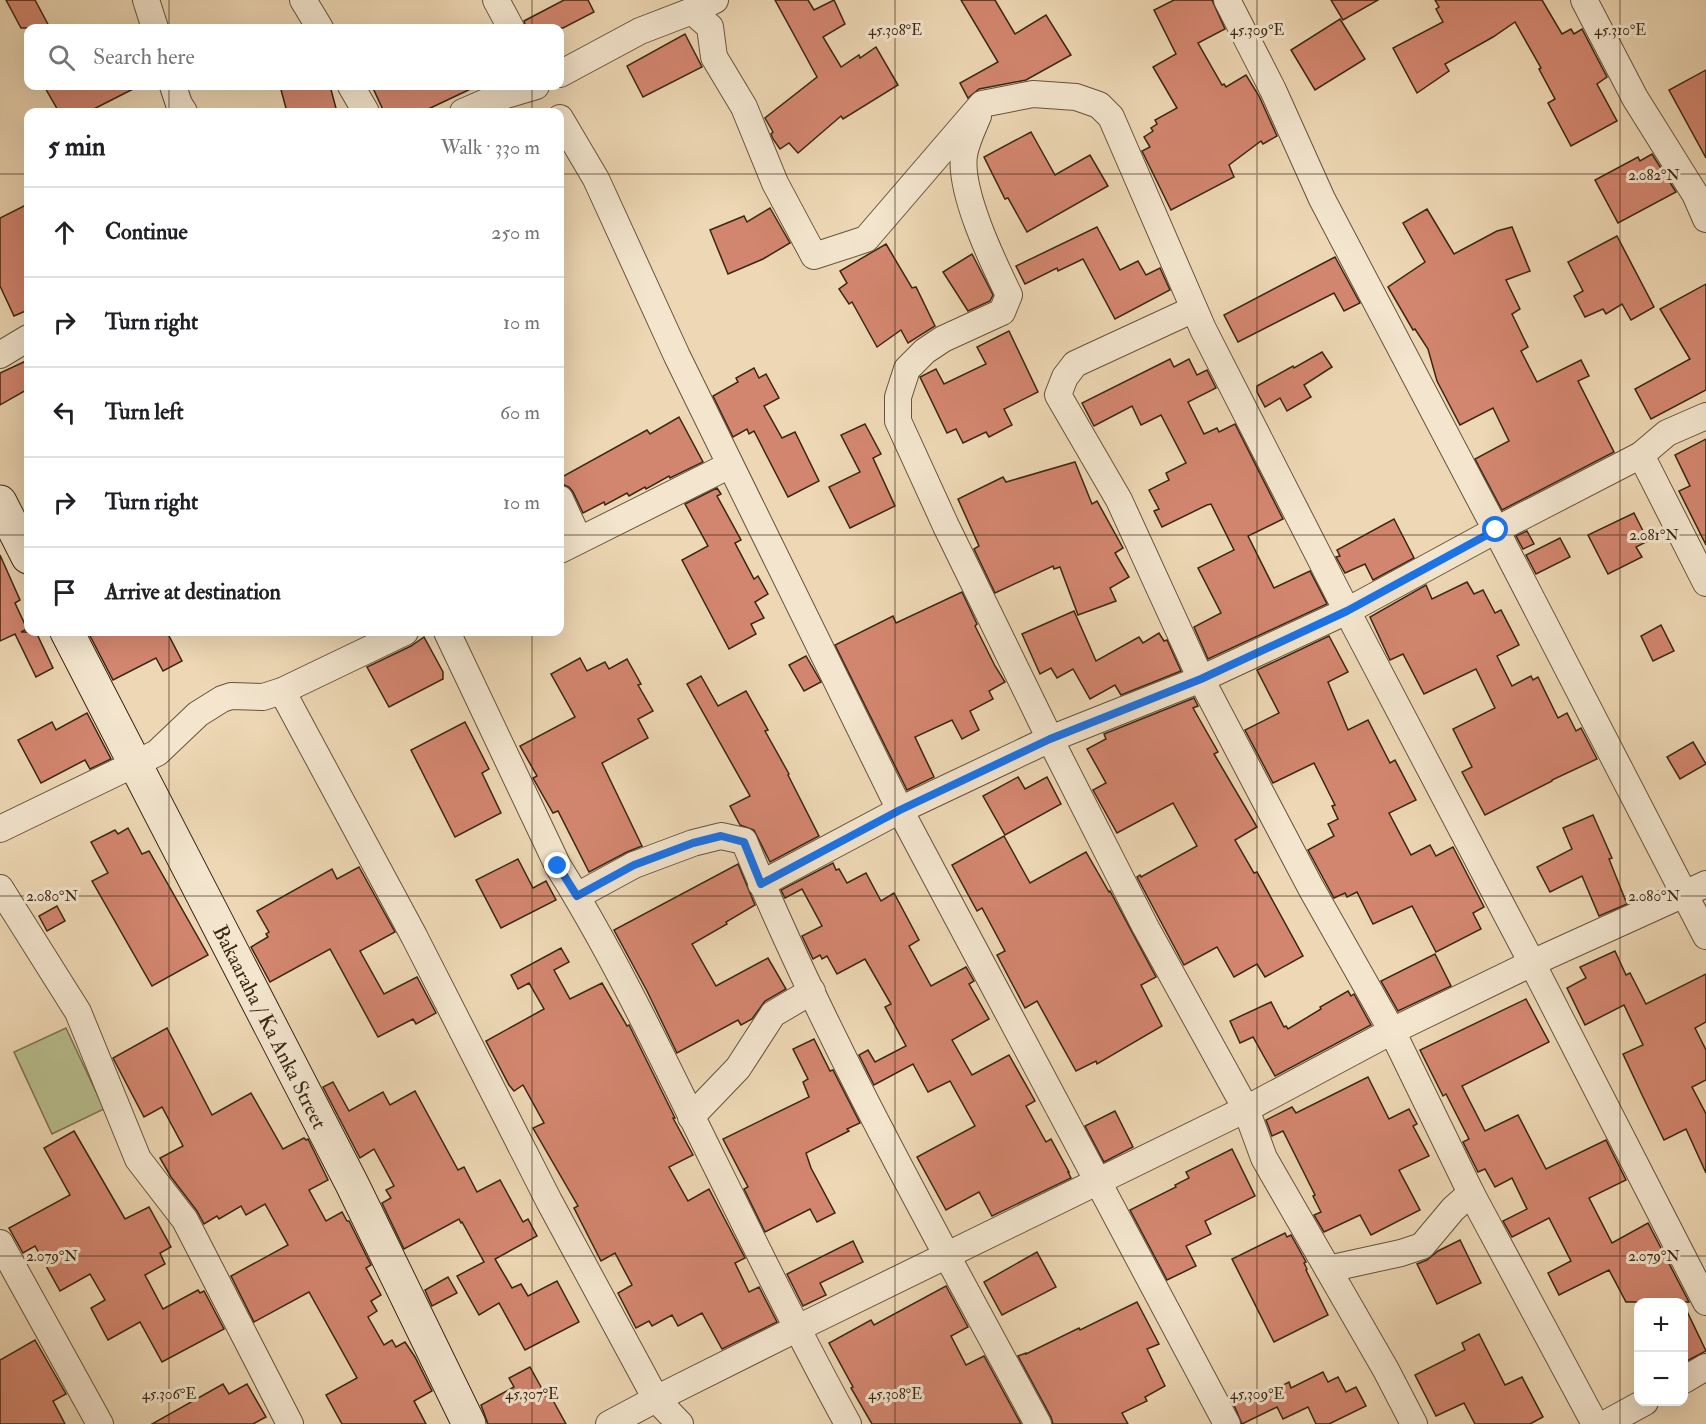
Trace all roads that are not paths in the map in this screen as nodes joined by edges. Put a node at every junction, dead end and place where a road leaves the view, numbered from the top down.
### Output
1 (146, 0) edge
2 (303, 0) edge
3 (496, 0) edge
4 (715, 0) edge
5 (1227, 0) edge
6 (1593, 3) edge
7 (692, 11) junction
8 (154, 24) edge
9 (318, 24) edge
10 (509, 24) edge
11 (564, 72) edge
12 (174, 90) edge
13 (353, 90) edge
14 (524, 90) edge
15 (541, 90) edge
16 (982, 104) junction
17 (182, 108) edge
18 (364, 108) edge
19 (473, 108) edge
20 (553, 108) edge
21 (564, 125) edge
22 (1706, 219) edge
23 (1194, 309) junction
24 (24, 340) edge
25 (0, 355) edge
26 (1706, 416) edge
27 (1641, 454) junction
28 (730, 465) junction
29 (0, 502) edge
30 (564, 519) edge
31 (1496, 530) junction
32 (569, 545) edge
33 (24, 549) edge
34 (1706, 583) edge
35 (1347, 611) junction
36 (69, 636) edge
37 (397, 636) edge
38 (449, 636) edge
39 (1201, 679) junction
40 (282, 691) junction
41 (1050, 739) junction
42 (135, 765) junction
43 (900, 810) junction
44 (0, 829) edge
45 (761, 884) junction
46 (0, 888) edge
47 (1695, 889) edge
48 (577, 896) junction
49 (1706, 936) edge
50 (1532, 963) junction
51 (812, 991) junction
52 (1392, 1031) junction
53 (1246, 1109) junction
54 (692, 1117) junction
55 (1098, 1180) junction
56 (1471, 1193) junction
57 (0, 1243) edge
58 (947, 1254) junction
59 (1328, 1269) junction
60 (1706, 1302) edge
61 (796, 1329) junction
62 (1706, 1367) edge
63 (1688, 1377) edge
64 (656, 1399) junction
65 (1636, 1406) edge
66 (100, 1424) edge
67 (290, 1424) edge
68 (469, 1424) edge
69 (609, 1424) edge
70 (680, 1424) edge
71 (848, 1424) edge
72 (1038, 1424) edge
73 (1227, 1424) edge
74 (1414, 1424) edge
75 (1595, 1424) edge
76 (1605, 1424) edge

1 - 8 street
2 - 9 street
3 - 10 street
4 - 7 street
5 - 31 street
6 - 22 street
7 - 11 street
7 - 16 street
12 - 17 street
13 - 18 street
14 - 19 street
15 - 20 street
16 - 23 street
16 - 41 street
21 - 28 street
23 - 35 street
23 - 39 street
24 - 25 street
26 - 27 street
27 - 31 street
27 - 34 street
28 - 32 street
28 - 43 street
29 - 33 street
30 - 32 street
31 - 35 street
31 - 47 street
35 - 39 street
35 - 50 street
36 - 42 street, Bakaaraha / Ka Anka Street
37 - 40 street
38 - 48 street
39 - 41 street
39 - 52 street
40 - 42 street
40 - 64 street
41 - 43 street
41 - 53 street
42 - 44 street
42 - 68 street, Bakaaraha / Ka Anka Street
43 - 45 street
43 - 55 street
45 - 48 street
45 - 51 street
46 - 67 street
47 - 49 street
47 - 50 street
48 - 54 street
50 - 52 street
50 - 60 street
51 - 54 street
51 - 58 street
52 - 53 street
52 - 56 street
53 - 55 street
53 - 59 street
54 - 61 street
55 - 58 street
55 - 73 street
56 - 59 street
56 - 75 street
57 - 66 street
58 - 61 street
58 - 72 street
59 - 74 street
61 - 64 street
61 - 71 street
62 - 63 street
64 - 69 street
64 - 70 street
65 - 76 street

